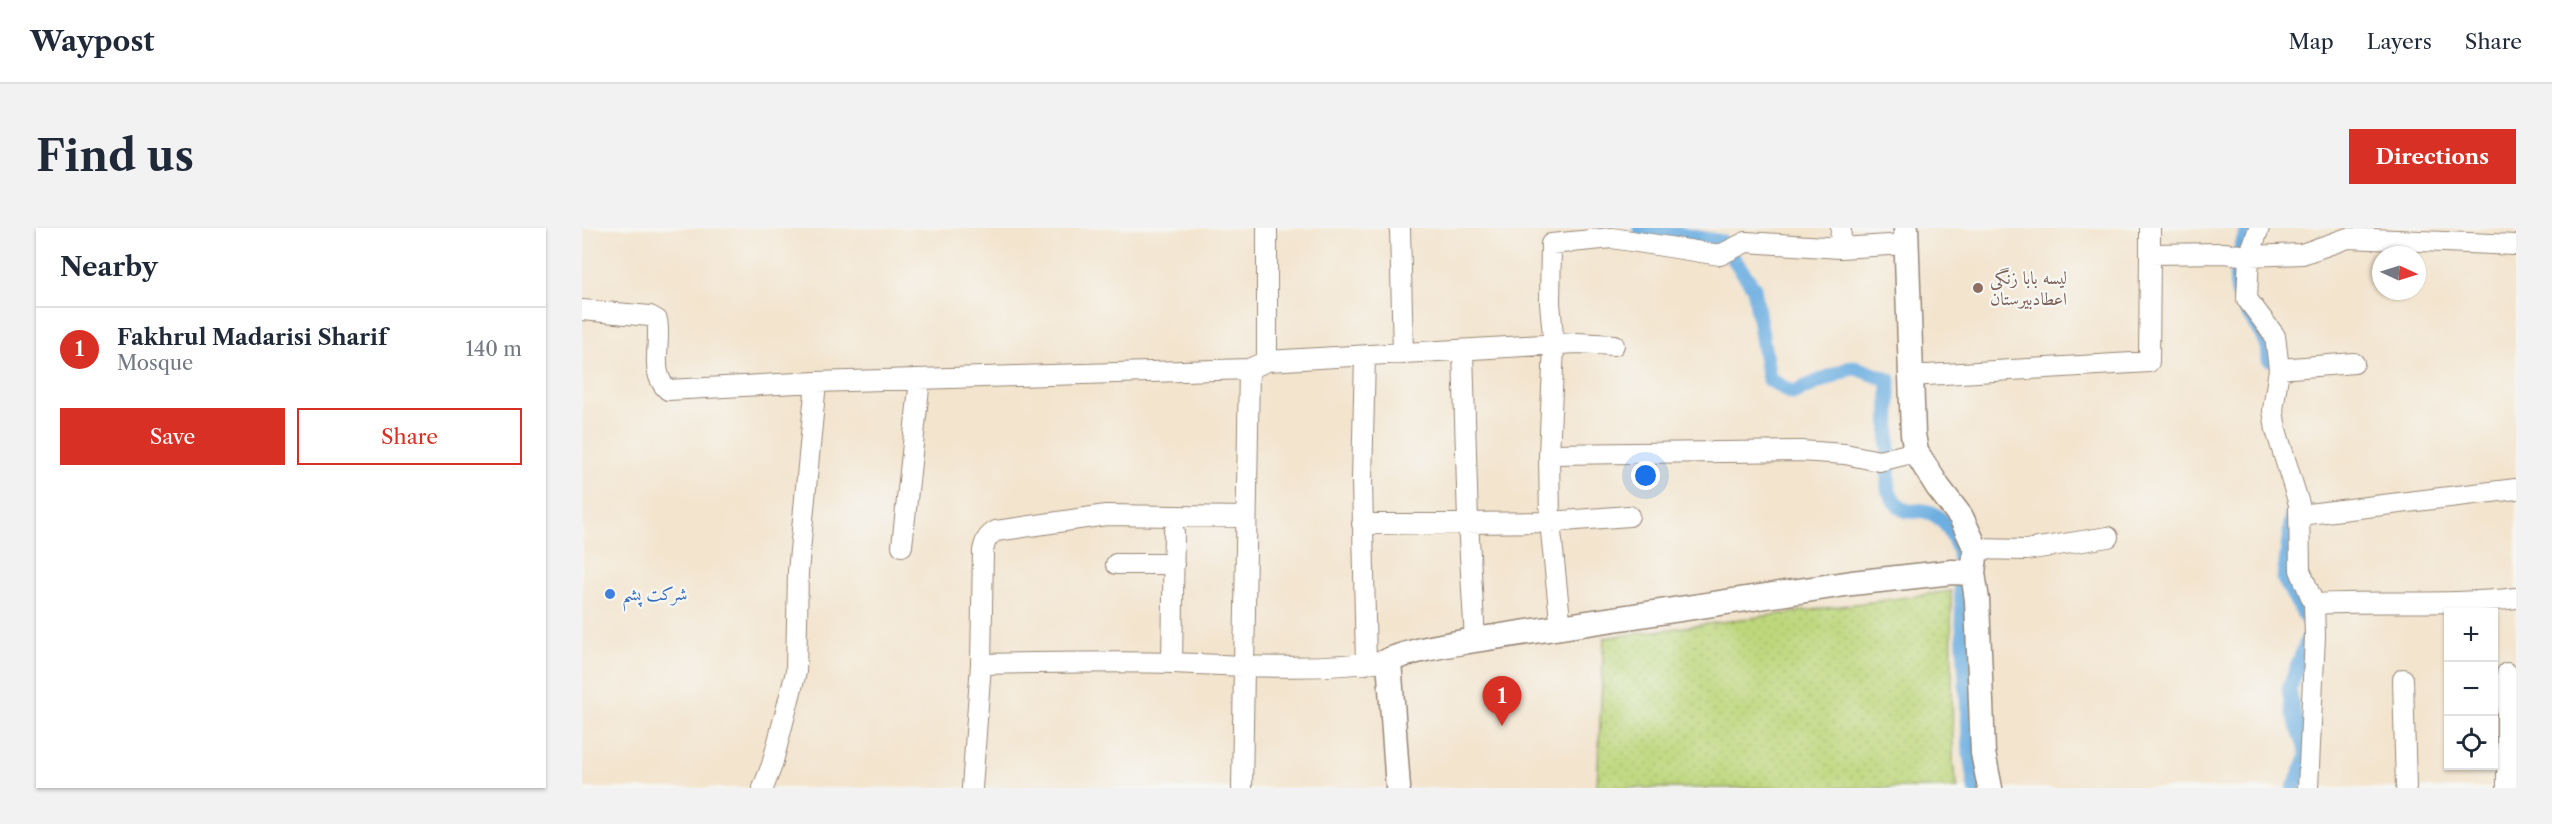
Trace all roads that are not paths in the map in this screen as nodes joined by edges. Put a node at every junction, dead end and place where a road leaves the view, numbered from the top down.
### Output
1 (1267, 228) edge
2 (1400, 228) edge
3 (1841, 228) edge
4 (2150, 228) edge
5 (2259, 228) edge
6 (1612, 233) edge
7 (2348, 233) edge
8 (1742, 235) edge
9 (1906, 236) edge
10 (2516, 246) edge
11 (1840, 248) junction
12 (2150, 254) junction
13 (2249, 256) junction
14 (582, 310) edge
15 (1614, 345) dead end
16 (1554, 346) junction
17 (1463, 351) junction
18 (1403, 354) junction
19 (1365, 356) junction
20 (1267, 361) junction
21 (2354, 363) dead end
22 (1249, 369) junction
23 (2279, 369) junction
24 (1910, 376) junction
25 (920, 379) junction
26 (816, 382) junction
27 (1549, 454) junction
28 (1898, 456) junction
29 (2516, 489) edge
30 (2300, 515) junction
31 (1629, 516) dead end
32 (1246, 517) junction
33 (1468, 522) junction
34 (1550, 522) junction
35 (1362, 524) junction
36 (1174, 532) dead end
37 (2108, 537) dead end
38 (902, 546) dead end
39 (1976, 549) junction
40 (1116, 564) dead end
41 (1174, 564) junction
42 (1962, 573) junction
43 (2516, 598) edge
44 (2314, 604) junction
45 (1561, 629) junction
46 (1475, 640) junction
47 (1378, 662) junction
48 (1172, 663) junction
49 (981, 664) junction
50 (1245, 666) junction
51 (2507, 673) dead end
52 (2403, 679) dead end
53 (763, 788) edge
54 (972, 788) edge
55 (1242, 788) edge
56 (1398, 788) edge
57 (1990, 788) edge
58 (2308, 788) edge
59 (2406, 788) edge
60 (2507, 788) edge

1 - 20 street
2 - 18 street
3 - 11 street
4 - 12 street
5 - 13 street
6 - 8 street
6 - 16 street
7 - 10 street
7 - 13 street
8 - 11 street
9 - 11 street
9 - 24 main road
12 - 13 street
12 - 24 street
13 - 23 street
14 - 26 street
15 - 16 street
16 - 17 street
16 - 27 street
17 - 18 street
17 - 33 street
18 - 19 street
19 - 20 street
19 - 35 street
20 - 22 street
21 - 23 street
22 - 25 street
22 - 32 street
23 - 30 street
24 - 28 main road
25 - 26 street
25 - 38 street
26 - 53 street
27 - 28 street
27 - 34 street
28 - 39 main road
29 - 30 street
30 - 44 street
31 - 34 street
32 - 49 street
32 - 50 street
33 - 34 street
33 - 35 street
33 - 46 street
34 - 45 street
35 - 47 street
36 - 41 street
37 - 39 street
39 - 42 main road
40 - 41 street
41 - 48 street
42 - 45 main road
42 - 57 main road
43 - 44 street
44 - 58 street
45 - 46 main road
46 - 47 main road
47 - 50 street
47 - 56 main road
48 - 49 street
48 - 50 street
49 - 54 street
50 - 55 street
51 - 60 street
52 - 59 street

